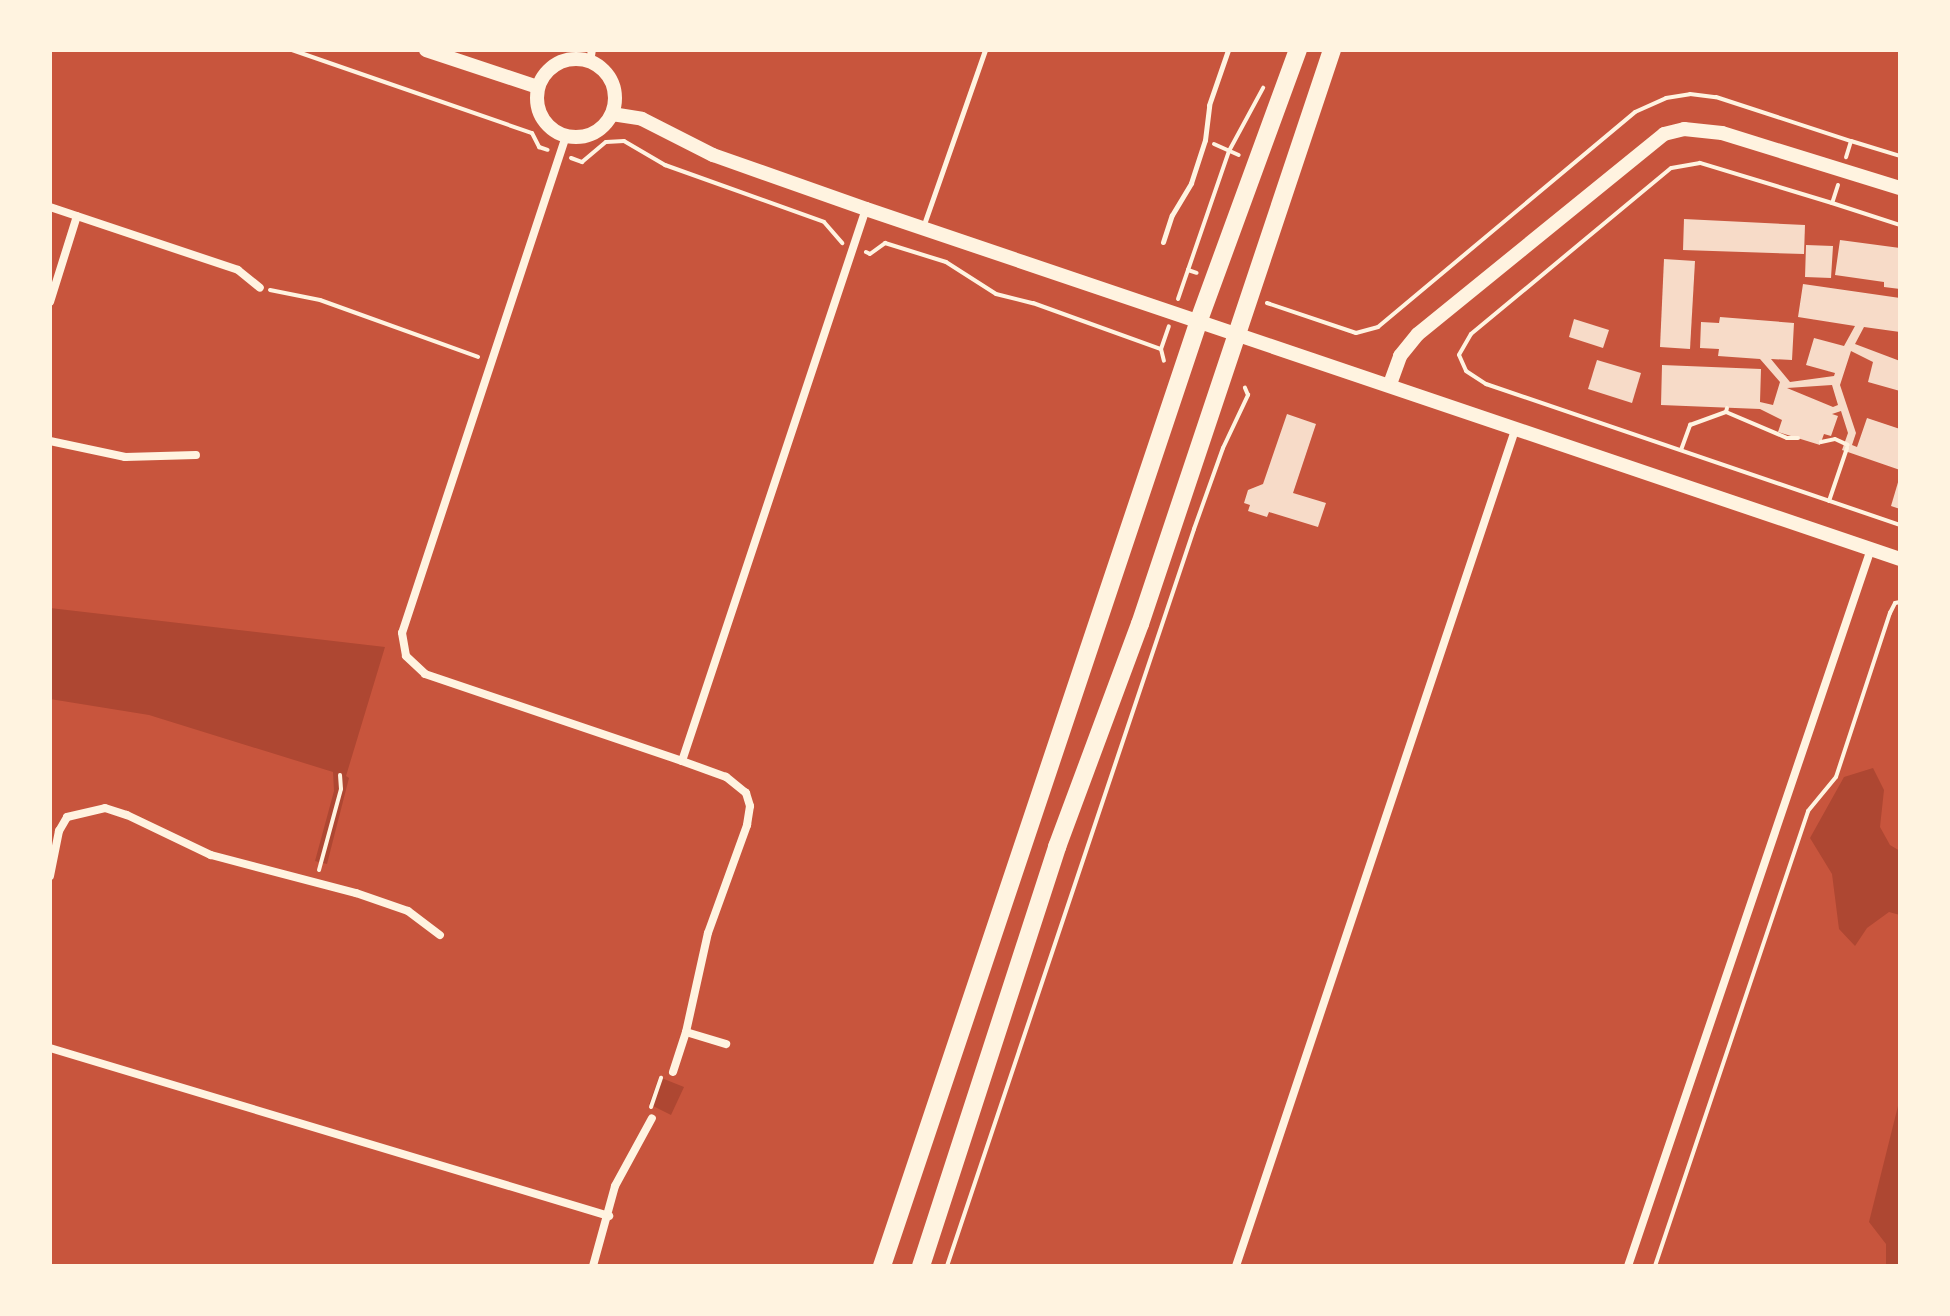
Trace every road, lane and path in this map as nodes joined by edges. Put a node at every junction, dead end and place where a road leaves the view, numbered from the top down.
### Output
1 (292, 50) edge
2 (426, 50) edge
3 (985, 50) edge
4 (1228, 50) edge
5 (1298, 50) edge
6 (1332, 50) edge
7 (591, 56) edge
8 (1265, 84) dead end
9 (538, 87) junction
10 (612, 114) junction
11 (566, 136) junction
12 (1205, 140) junction
13 (1851, 141) junction
14 (1229, 151) junction
15 (560, 154) junction
16 (1900, 156) edge
17 (1256, 164) junction
18 (1842, 170) junction
19 (1900, 188) edge
20 (1832, 203) junction
21 (50, 207) edge
22 (866, 209) junction
23 (77, 216) junction
24 (1900, 225) edge
25 (923, 228) junction
26 (1163, 242) dead end
27 (853, 247) junction
28 (1188, 270) dead end
29 (260, 288) joint
30 (50, 302) edge
31 (1273, 305) dead end
32 (1199, 320) junction
33 (1239, 333) junction
34 (1164, 361) dead end
35 (492, 362) junction
36 (1390, 384) junction
37 (1245, 388) dead end
38 (1515, 430) junction
39 (1798, 438) dead end
40 (50, 441) edge
41 (1821, 442) dead end
42 (1681, 450) junction
43 (196, 455) dead end
44 (1829, 501) junction
45 (1900, 525) edge
46 (1871, 549) junction
47 (1900, 559) edge
48 (1900, 602) edge
49 (682, 761) junction
50 (340, 775) dead end
51 (50, 876) edge
52 (316, 883) junction
53 (440, 935) dead end
54 (686, 1032) junction
55 (726, 1044) dead end
56 (50, 1048) edge
57 (673, 1072) joint
58 (652, 1118) joint
59 (609, 1216) junction
60 (593, 1266) edge
61 (882, 1266) edge
62 (921, 1266) edge
63 (947, 1266) edge
64 (1236, 1266) edge
65 (1628, 1266) edge
66 (1655, 1266) edge

1 - 15 path
2 - 9 street
3 - 25 lane
4 - 12 lane
5 - 17 highway
6 - 33 highway
7 - 9 street
7 - 10 street
8 - 14 path
9 - 11 street
10 - 11 street
10 - 22 street
11 - 15 street
12 - 14 path
12 - 26 lane
13 - 16 path
13 - 18 path
13 - 31 path
14 - 17 path
14 - 28 path
15 - 27 path
15 - 35 street
17 - 32 highway
18 - 19 street
18 - 20 path
18 - 36 street
20 - 24 path
20 - 42 path
21 - 23 street
22 - 25 street
22 - 27 street
23 - 29 street
23 - 30 street
25 - 32 street
27 - 34 path
27 - 49 street
29 - 35 path
32 - 33 street
32 - 61 highway
33 - 36 street
33 - 62 highway
35 - 49 street
36 - 38 street
37 - 63 path
38 - 46 street
38 - 64 street
39 - 42 path
40 - 43 street
41 - 44 path
42 - 44 path
44 - 45 path
46 - 47 street
46 - 65 street
48 - 66 path
49 - 54 street
50 - 52 path
51 - 52 street
52 - 53 street
54 - 55 street
54 - 57 street
56 - 59 street
57 - 58 path
58 - 59 street
59 - 60 street

